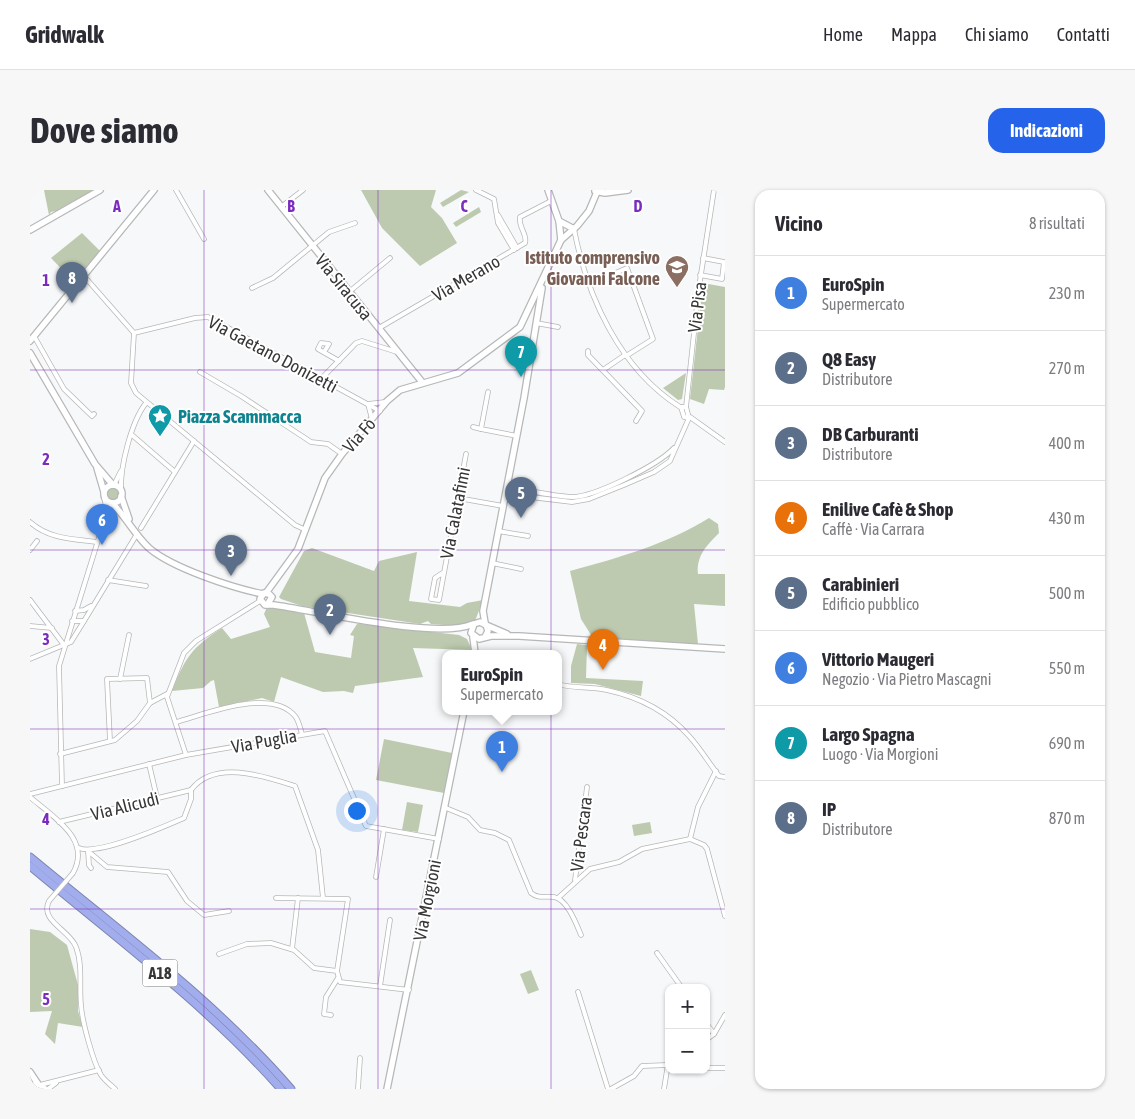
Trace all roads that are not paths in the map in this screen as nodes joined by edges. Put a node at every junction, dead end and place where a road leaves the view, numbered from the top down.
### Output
1 (100, 190) edge
2 (154, 190) edge
3 (176, 190) edge
4 (268, 190) edge
5 (303, 190) edge
6 (476, 190) edge
7 (548, 190) edge
8 (628, 190) edge
9 (714, 190) edge
10 (595, 191) edge
11 (551, 201) junction
12 (281, 207) junction
13 (559, 221) junction
14 (355, 224) dead end
15 (574, 229) junction
16 (30, 230) edge
17 (204, 239) dead end
18 (561, 240) junction
19 (312, 247) junction
20 (515, 249) junction
21 (390, 258) dead end
22 (703, 258) junction
23 (725, 260) edge
24 (700, 275) junction
25 (84, 276) junction
26 (590, 284) junction
27 (252, 288) dead end
28 (349, 292) junction
29 (537, 305) junction
30 (529, 318) junction
31 (536, 321) junction
32 (520, 327) junction
33 (558, 327) dead end
34 (378, 329) junction
35 (134, 333) junction
36 (32, 339) edge
37 (588, 351) dead end
38 (30, 352) edge
39 (324, 352) dead end
40 (397, 352) junction
41 (626, 355) junction
42 (339, 360) junction
43 (603, 370) junction
44 (200, 372) dead end
45 (322, 378) junction
46 (422, 382) junction
47 (488, 392) dead end
48 (387, 401) junction
49 (146, 402) junction
50 (368, 404) junction
51 (683, 407) junction
52 (380, 411) junction
53 (94, 414) dead end
54 (684, 416) junction
55 (690, 418) junction
56 (372, 420) junction
57 (636, 421) dead end
58 (473, 427) dead end
59 (481, 429) junction
60 (682, 432) junction
61 (132, 435) junction
62 (517, 436) junction
63 (194, 441) junction
64 (725, 442) edge
65 (674, 448) junction
66 (342, 454) junction
67 (466, 454) dead end
68 (95, 464) junction
69 (122, 469) junction
70 (175, 472) junction
71 (106, 476) junction
72 (117, 477) junction
73 (113, 485) junction
74 (507, 487) junction
75 (514, 488) junction
76 (104, 494) junction
77 (121, 494) junction
78 (505, 494) junction
79 (513, 495) junction
80 (458, 498) junction
81 (111, 503) junction
82 (503, 506) junction
83 (105, 518) junction
84 (30, 522) edge
85 (130, 524) junction
86 (141, 528) dead end
87 (306, 530) junction
88 (498, 530) junction
89 (137, 534) junction
90 (528, 536) dead end
91 (37, 541) dead end
92 (97, 542) junction
93 (30, 550) edge
94 (492, 563) junction
95 (522, 569) dead end
96 (444, 572) junction
97 (108, 580) junction
98 (146, 586) dead end
99 (246, 591) junction
100 (268, 595) junction
101 (30, 600) edge
102 (263, 603) junction
103 (93, 605) junction
104 (292, 607) junction
105 (75, 610) junction
106 (483, 611) junction
107 (84, 621) junction
108 (72, 622) junction
109 (475, 623) junction
110 (485, 624) junction
111 (30, 626) edge
112 (52, 628) junction
113 (447, 629) junction
114 (129, 635) dead end
115 (472, 636) junction
116 (519, 636) junction
117 (483, 638) junction
118 (64, 645) junction
119 (474, 650) edge
120 (477, 650) edge
121 (725, 651) edge
122 (30, 659) edge
123 (120, 679) junction
124 (562, 685) edge
125 (167, 694) junction
126 (150, 703) junction
127 (463, 715) edge
128 (176, 722) junction
129 (302, 734) junction
130 (110, 741) junction
131 (60, 754) junction
132 (186, 755) junction
133 (149, 764) junction
134 (716, 771) junction
135 (725, 778) edge
136 (62, 786) junction
137 (586, 787) dead end
138 (190, 790) junction
139 (30, 796) edge
140 (157, 798) junction
141 (446, 808) junction
142 (59, 822) junction
143 (384, 829) junction
144 (439, 839) junction
145 (690, 839) junction
146 (79, 848) junction
147 (88, 851) junction
148 (30, 858) edge
149 (30, 862) edge
150 (30, 866) edge
151 (91, 868) dead end
152 (376, 877) dead end
153 (575, 880) junction
154 (276, 898) dead end
155 (298, 898) junction
156 (323, 898) junction
157 (558, 898) junction
158 (723, 900) edge
159 (229, 911) dead end
160 (725, 916) edge
161 (390, 920) dead end
162 (580, 935) dead end
163 (292, 948) junction
164 (657, 952) dead end
165 (219, 954) dead end
166 (337, 971) junction
167 (338, 978) junction
168 (679, 984) edge
169 (380, 986) junction
170 (409, 990) junction
171 (578, 992) dead end
172 (218, 1015) junction
173 (331, 1015) dead end
174 (725, 1015) edge
175 (710, 1028) edge
176 (714, 1034) junction
177 (710, 1037) edge
178 (360, 1058) dead end
179 (665, 1066) edge
180 (710, 1068) edge
181 (725, 1068) edge
182 (99, 1070) junction
183 (30, 1072) edge
184 (667, 1074) edge
185 (30, 1079) edge
186 (58, 1082) junction
187 (30, 1087) edge
188 (43, 1087) edge
189 (115, 1089) edge
190 (282, 1089) edge
191 (291, 1089) edge
192 (358, 1089) edge
193 (387, 1089) edge
194 (609, 1089) edge
195 (664, 1089) edge

1 - 16 street
2 - 25 street
3 - 17 street
4 - 12 street, Via Siracusa
5 - 12 street
6 - 20 street
7 - 11 street
8 - 10 street
9 - 22 street, Via Pisa
10 - 15 street
11 - 13 street
11 - 20 street, Via Merano
12 - 19 street, Via Siracusa
13 - 15 street
13 - 18 street
14 - 19 street
15 - 18 street
15 - 26 street
18 - 29 street
19 - 27 street
19 - 28 street, Via Siracusa
20 - 34 street, Via Merano
21 - 28 street
22 - 23 street
22 - 24 street, Via Pisa
23 - 24 street
24 - 51 street, Via Pisa
25 - 35 street
25 - 36 street
26 - 41 street
26 - 41 street
28 - 34 street, Via Siracusa
29 - 30 street, Via Fò
29 - 31 street
29 - 32 street
30 - 31 street
30 - 32 street, Via Fò
31 - 33 street
31 - 62 street
32 - 46 street, Via Fò
34 - 40 street, Via Siracusa
35 - 45 street, Via Gaetano Donizetti
35 - 49 street
36 - 53 street
37 - 43 street
38 - 68 street
39 - 42 street
40 - 42 street
40 - 46 street, Via Siracusa
41 - 43 street
41 - 51 street
42 - 45 street
43 - 57 street
44 - 66 street
45 - 50 street, Via Gaetano Donizetti
46 - 48 street, Via Fò
47 - 59 street
48 - 50 street
48 - 52 street, Via Fò
49 - 61 street
49 - 63 street
50 - 52 street, Via Gaetano Donizetti
50 - 56 street
51 - 54 street
51 - 55 street
52 - 56 street, Via Fò
54 - 55 street
54 - 60 street
55 - 60 street
55 - 64 street
56 - 66 street, Via Fò
58 - 59 street
59 - 62 street
60 - 65 street
61 - 69 street
61 - 70 street
62 - 74 street
63 - 70 street
63 - 87 street
65 - 75 street
65 - 79 street
66 - 87 street, Via Fò
67 - 80 street, Via Calatafimi
68 - 71 street
68 - 76 street
69 - 72 street
69 - 77 street
70 - 86 street
71 - 72 street
71 - 73 street
72 - 73 street
73 - 76 street
73 - 77 street
74 - 75 street
74 - 78 street
75 - 79 street
76 - 81 street
76 - 83 street
77 - 81 street
77 - 85 street
78 - 79 street
78 - 82 street
80 - 82 street
80 - 96 street, Via Calatafimi
81 - 83 street
81 - 85 street
82 - 88 street
83 - 92 street
84 - 92 street
85 - 89 street
87 - 100 street, Via Fò
88 - 90 street
88 - 94 street
89 - 97 street
89 - 99 street
91 - 93 street
92 - 105 street
94 - 95 street
94 - 106 street
96 - 96 street, Via Calatafimi
97 - 98 street
97 - 103 street
99 - 100 street
99 - 102 street
100 - 102 street
100 - 102 street
100 - 104 street
101 - 112 street
102 - 104 street
102 - 125 street
103 - 105 street
103 - 107 street
104 - 113 street
105 - 108 street
106 - 109 street
106 - 110 street
107 - 108 street
107 - 118 street
108 - 118 street
109 - 110 street
109 - 113 street
109 - 115 street
110 - 116 street
110 - 117 street
111 - 112 street
112 - 118 street
113 - 115 street
114 - 123 street
115 - 117 street
115 - 119 street
116 - 117 street
116 - 121 street
117 - 120 street
118 - 122 street
118 - 131 street
123 - 126 street
123 - 130 street
124 - 134 street
125 - 126 street
125 - 128 street
126 - 130 street
127 - 141 street, Via Morgioni
128 - 129 street
128 - 132 street
129 - 132 street, Via Puglia
129 - 143 street, Via Puglia
130 - 131 street
131 - 136 street
132 - 133 street, Via Puglia
133 - 136 street, Via Puglia
133 - 140 street
134 - 135 street
134 - 145 street
136 - 139 street, Via Puglia
137 - 153 street, Via Pescara
138 - 140 street, Via Alicudi
138 - 147 street
138 - 156 street
139 - 142 street
140 - 142 street, Via Alicudi
141 - 144 street, Via Morgioni
141 - 157 street
142 - 146 street
143 - 144 street, Via Puglia
143 - 152 street
144 - 170 street, Via Morgioni
145 - 153 street
145 - 158 street
146 - 147 street
146 - 182 street, bridge
147 - 151 street
147 - 159 street
148 - 172 highway, A18
149 - 172 highway
150 - 190 highway, A18
153 - 157 street
154 - 155 street
155 - 156 street
155 - 163 street
156 - 166 street
157 - 162 street
158 - 160 street
161 - 169 street
163 - 165 street
163 - 166 street
164 - 168 street
166 - 167 street
167 - 169 street
167 - 173 street
169 - 170 street
170 - 193 street, Via Morgioni
171 - 194 street
172 - 191 highway, A18
174 - 176 street
175 - 176 street
176 - 177 street
178 - 192 street
179 - 194 street
180 - 181 street
182 - 186 street
182 - 189 street
183 - 188 street
184 - 195 street
185 - 187 street
186 - 188 street
186 - 188 street
187 - 188 street

